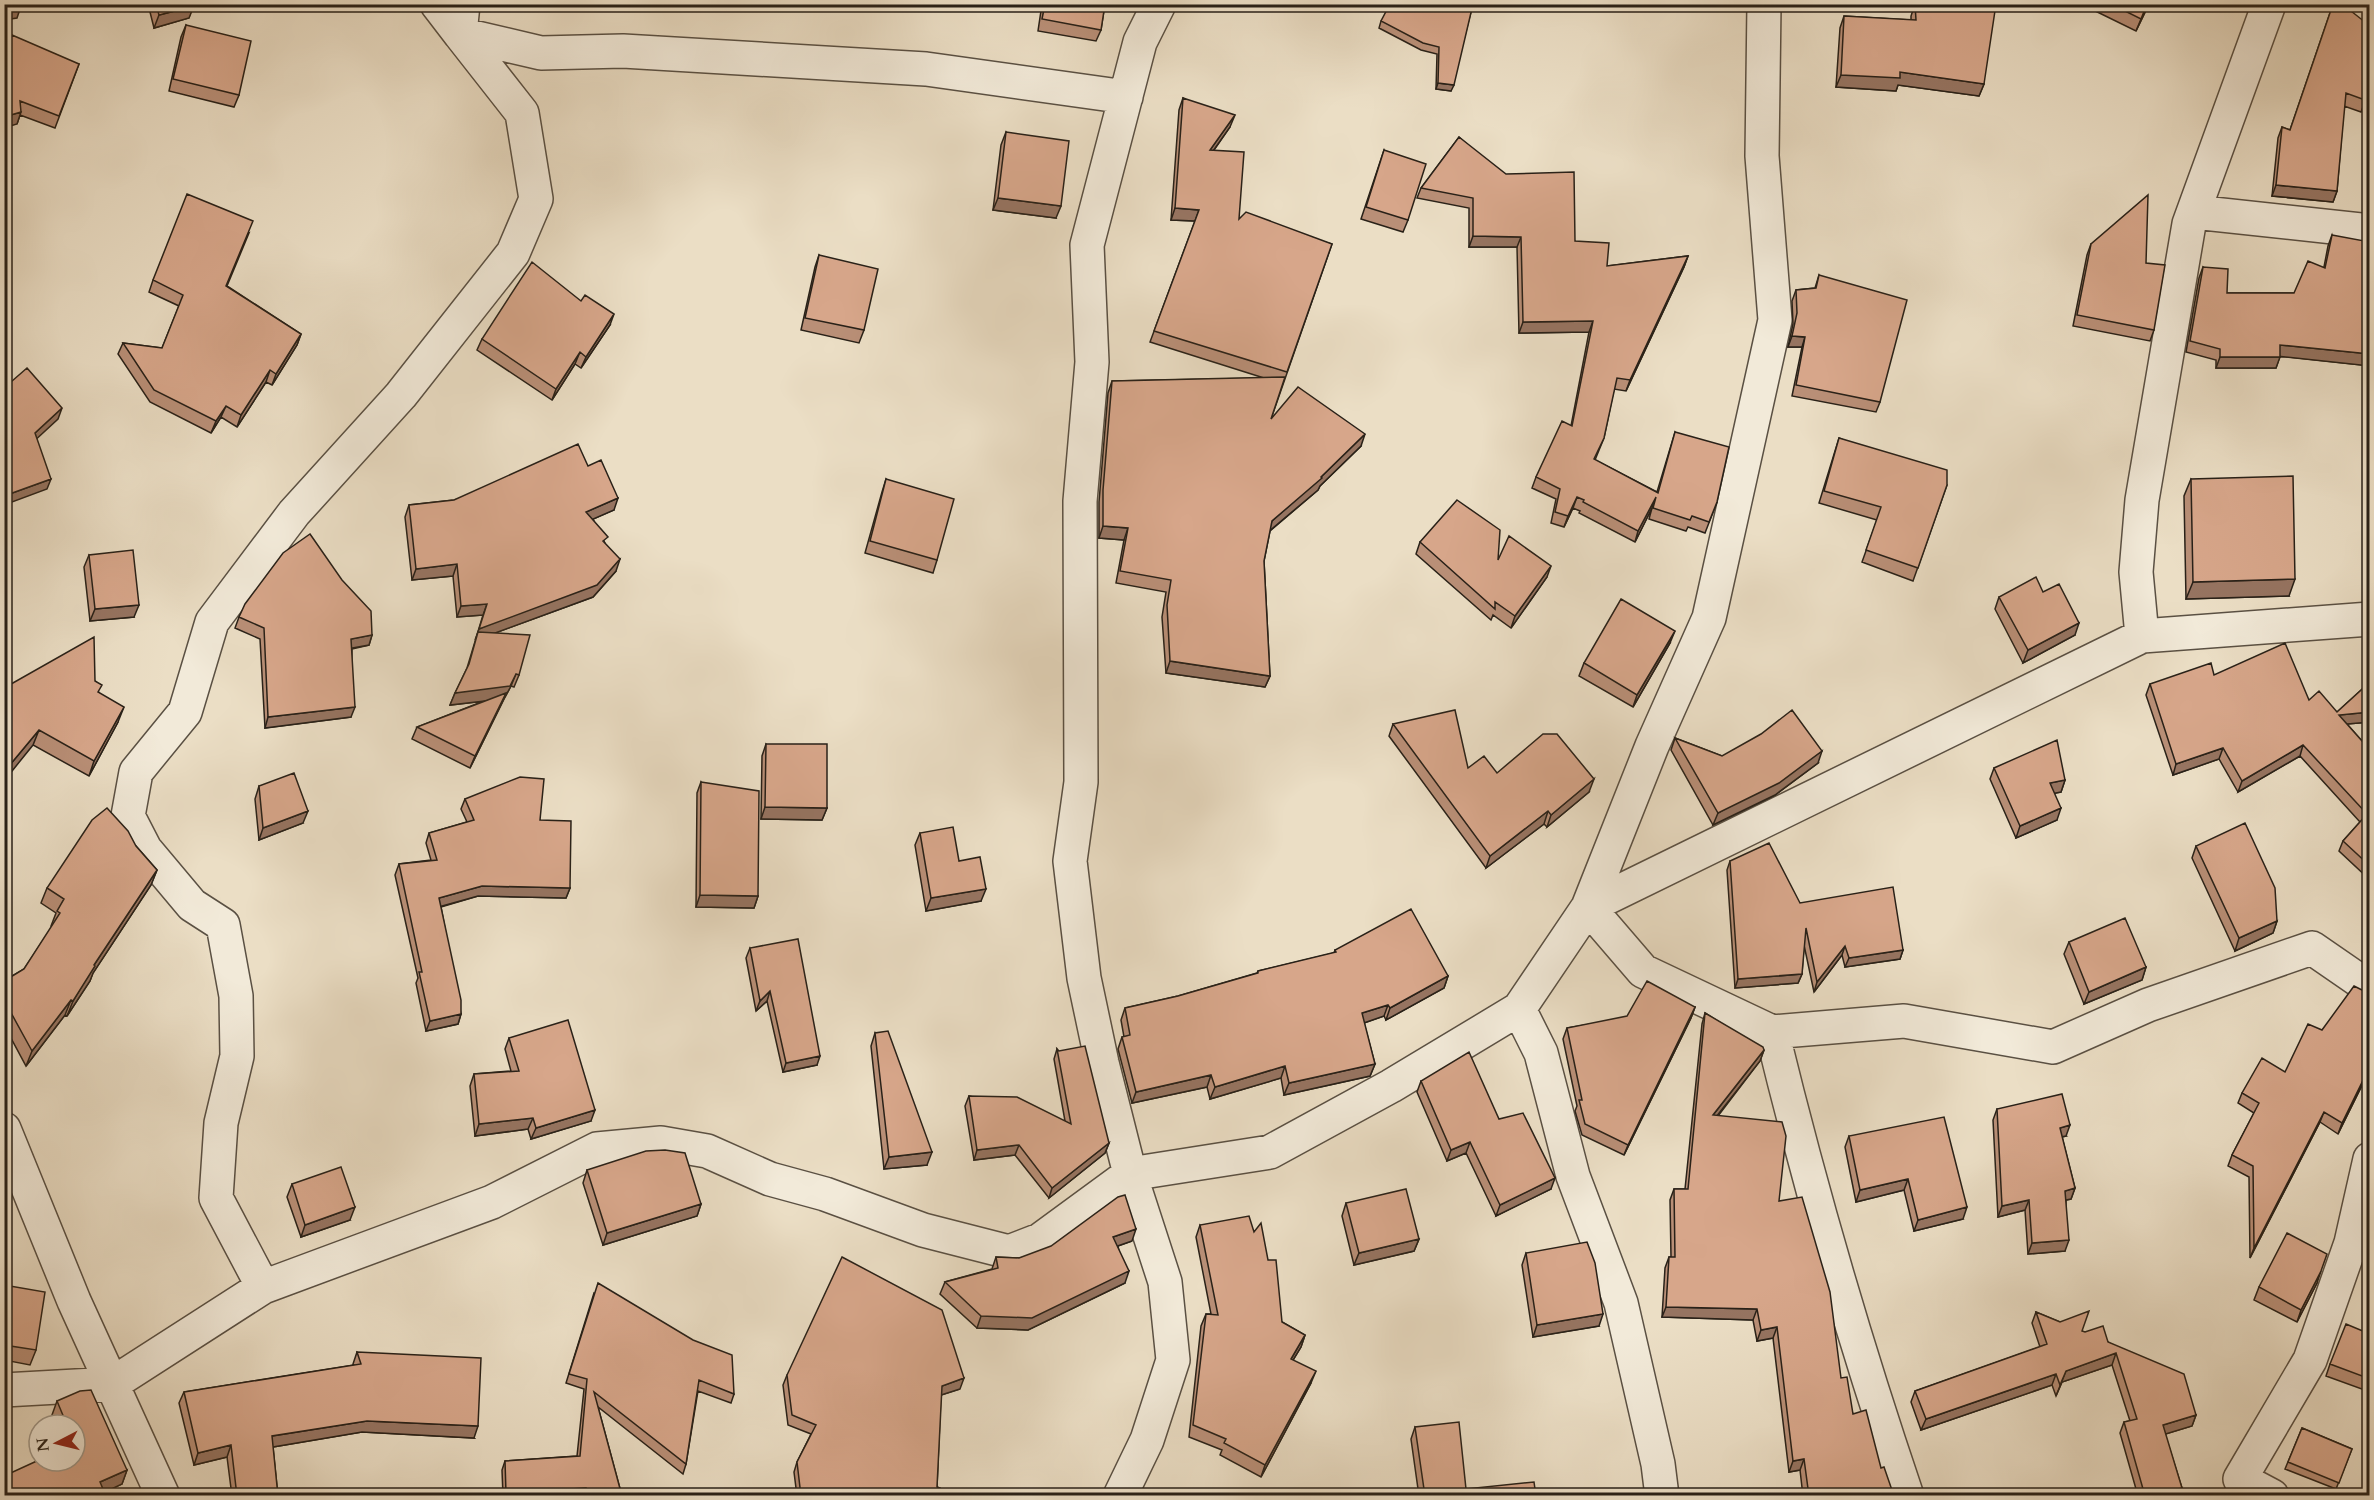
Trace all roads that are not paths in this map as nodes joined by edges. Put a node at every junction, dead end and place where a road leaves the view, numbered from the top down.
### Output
1 (437, 4) edge
2 (1159, 4) edge
3 (1764, 4) edge
4 (2269, 4) edge
5 (461, 19) edge
6 (1126, 97) junction
7 (2194, 212) junction
8 (2370, 231) edge
9 (2370, 619) edge
10 (2142, 636) junction
11 (1588, 907) junction
12 (2370, 988) edge
13 (1519, 1009) junction
14 (1772, 1032) junction
15 (4, 1129) edge
16 (2370, 1159) edge
17 (1130, 1174) junction
18 (2360, 1244) edge
19 (263, 1287) junction
20 (112, 1384) junction
21 (4, 1390) edge
22 (163, 1496) edge
23 (1120, 1496) edge
24 (1662, 1496) edge
25 (1907, 1496) edge
26 (2272, 1496) edge

1 - 5 street
2 - 6 street
3 - 11 street
4 - 7 street
5 - 6 street
5 - 19 street
6 - 17 street
7 - 8 street
7 - 10 street
9 - 10 street
10 - 11 street
11 - 13 street
11 - 14 street
12 - 14 street
13 - 17 street
13 - 24 street
14 - 25 street
15 - 20 street
16 - 18 street
17 - 19 street
17 - 23 street
18 - 26 street
19 - 20 street
20 - 21 street
20 - 22 street

